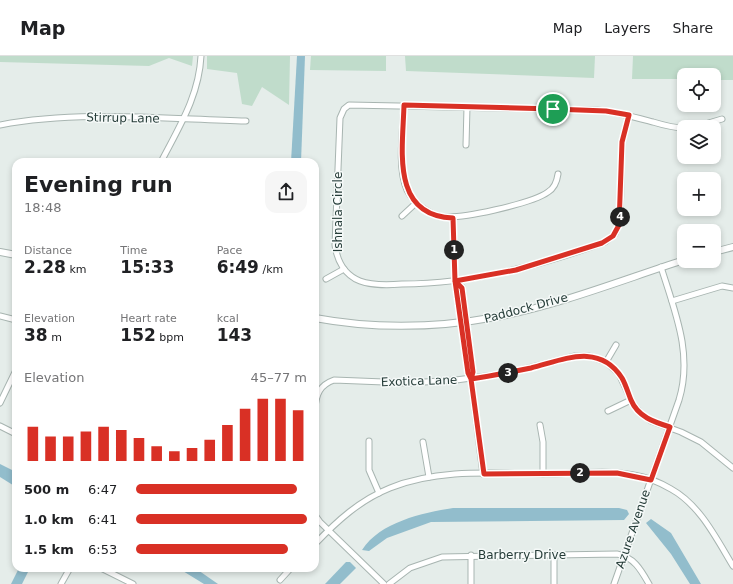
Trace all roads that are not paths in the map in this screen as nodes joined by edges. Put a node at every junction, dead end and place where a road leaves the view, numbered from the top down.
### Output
1 (201, 56) edge
2 (404, 105) junction
3 (467, 107) junction
4 (629, 115) junction
5 (722, 119) dead end
6 (182, 120) junction
7 (719, 120) edge
8 (246, 121) dead end
9 (0, 125) edge
10 (677, 127) edge
11 (466, 145) dead end
12 (163, 158) edge
13 (558, 174) dead end
14 (416, 202) junction
15 (402, 216) dead end
16 (453, 218) junction
17 (733, 247) edge
18 (721, 250) edge
19 (0, 252) edge
20 (12, 254) edge
21 (677, 262) edge
22 (662, 267) junction
23 (344, 269) junction
24 (326, 279) dead end
25 (455, 281) junction
26 (733, 288) edge
27 (672, 301) junction
28 (0, 316) edge
29 (12, 319) edge
30 (319, 319) edge
31 (464, 322) junction
32 (616, 345) dead end
33 (606, 362) junction
34 (12, 378) edge
35 (471, 379) junction
36 (319, 391) edge
37 (631, 400) junction
38 (0, 402) edge
39 (608, 410) dead end
40 (540, 425) dead end
41 (0, 426) edge
42 (670, 427) junction
43 (12, 432) edge
44 (369, 441) dead end
45 (423, 442) dead end
46 (733, 468) edge
47 (484, 474) junction
48 (543, 474) junction
49 (429, 477) junction
50 (651, 480) junction
51 (379, 493) junction
52 (319, 520) edge
53 (328, 530) junction
54 (319, 540) edge
55 (554, 554) junction
56 (471, 555) junction
57 (624, 556) junction
58 (733, 566) edge
59 (68, 572) edge
60 (108, 572) edge
61 (287, 572) edge
62 (280, 580) dead end
63 (124, 582) edge
64 (62, 584) edge
65 (133, 584) edge
66 (384, 584) edge
67 (389, 584) edge
68 (471, 584) edge
69 (554, 584) edge
70 (614, 584) edge
71 (649, 584) edge

1 - 6 street
2 - 3 street, Ishnala Circle
2 - 14 street
2 - 23 street, Ishnala Circle
3 - 4 street, Ishnala Circle
3 - 11 street
4 - 10 street
4 - 25 street, Ishnala Circle
5 - 7 street
6 - 8 street, Stirrup Lane
6 - 9 street, Stirrup Lane
6 - 12 street
13 - 16 street
14 - 15 street
14 - 16 street
16 - 25 street
17 - 18 street
19 - 20 street
21 - 22 street, Paddock Drive
22 - 27 street, Azure Avenue
22 - 31 street, Paddock Drive
23 - 24 street
23 - 25 street, Ishnala Circle
25 - 31 street
26 - 27 street
27 - 42 street, Azure Avenue
28 - 29 street
30 - 31 street, Paddock Drive
31 - 35 street
32 - 33 street
33 - 35 street, Exotica Lane
33 - 37 street, Exotica Lane
34 - 38 street
35 - 36 street, Exotica Lane
35 - 47 street
37 - 39 street
37 - 42 street, Exotica Lane
40 - 48 street
41 - 43 street
42 - 46 street, Exotica Lane
42 - 50 street, Azure Avenue
44 - 51 street
45 - 49 street
47 - 48 street
47 - 49 street
48 - 50 street
49 - 51 street
50 - 57 street, Azure Avenue
50 - 58 street
51 - 53 street
52 - 53 street
53 - 54 street
53 - 66 street
55 - 56 street, Barberry Drive
55 - 57 street, Barberry Drive
55 - 69 street
56 - 67 street, Barberry Drive
56 - 68 street
57 - 70 street, Azure Avenue
57 - 71 street
59 - 64 street
60 - 63 street
61 - 62 street
63 - 65 street

